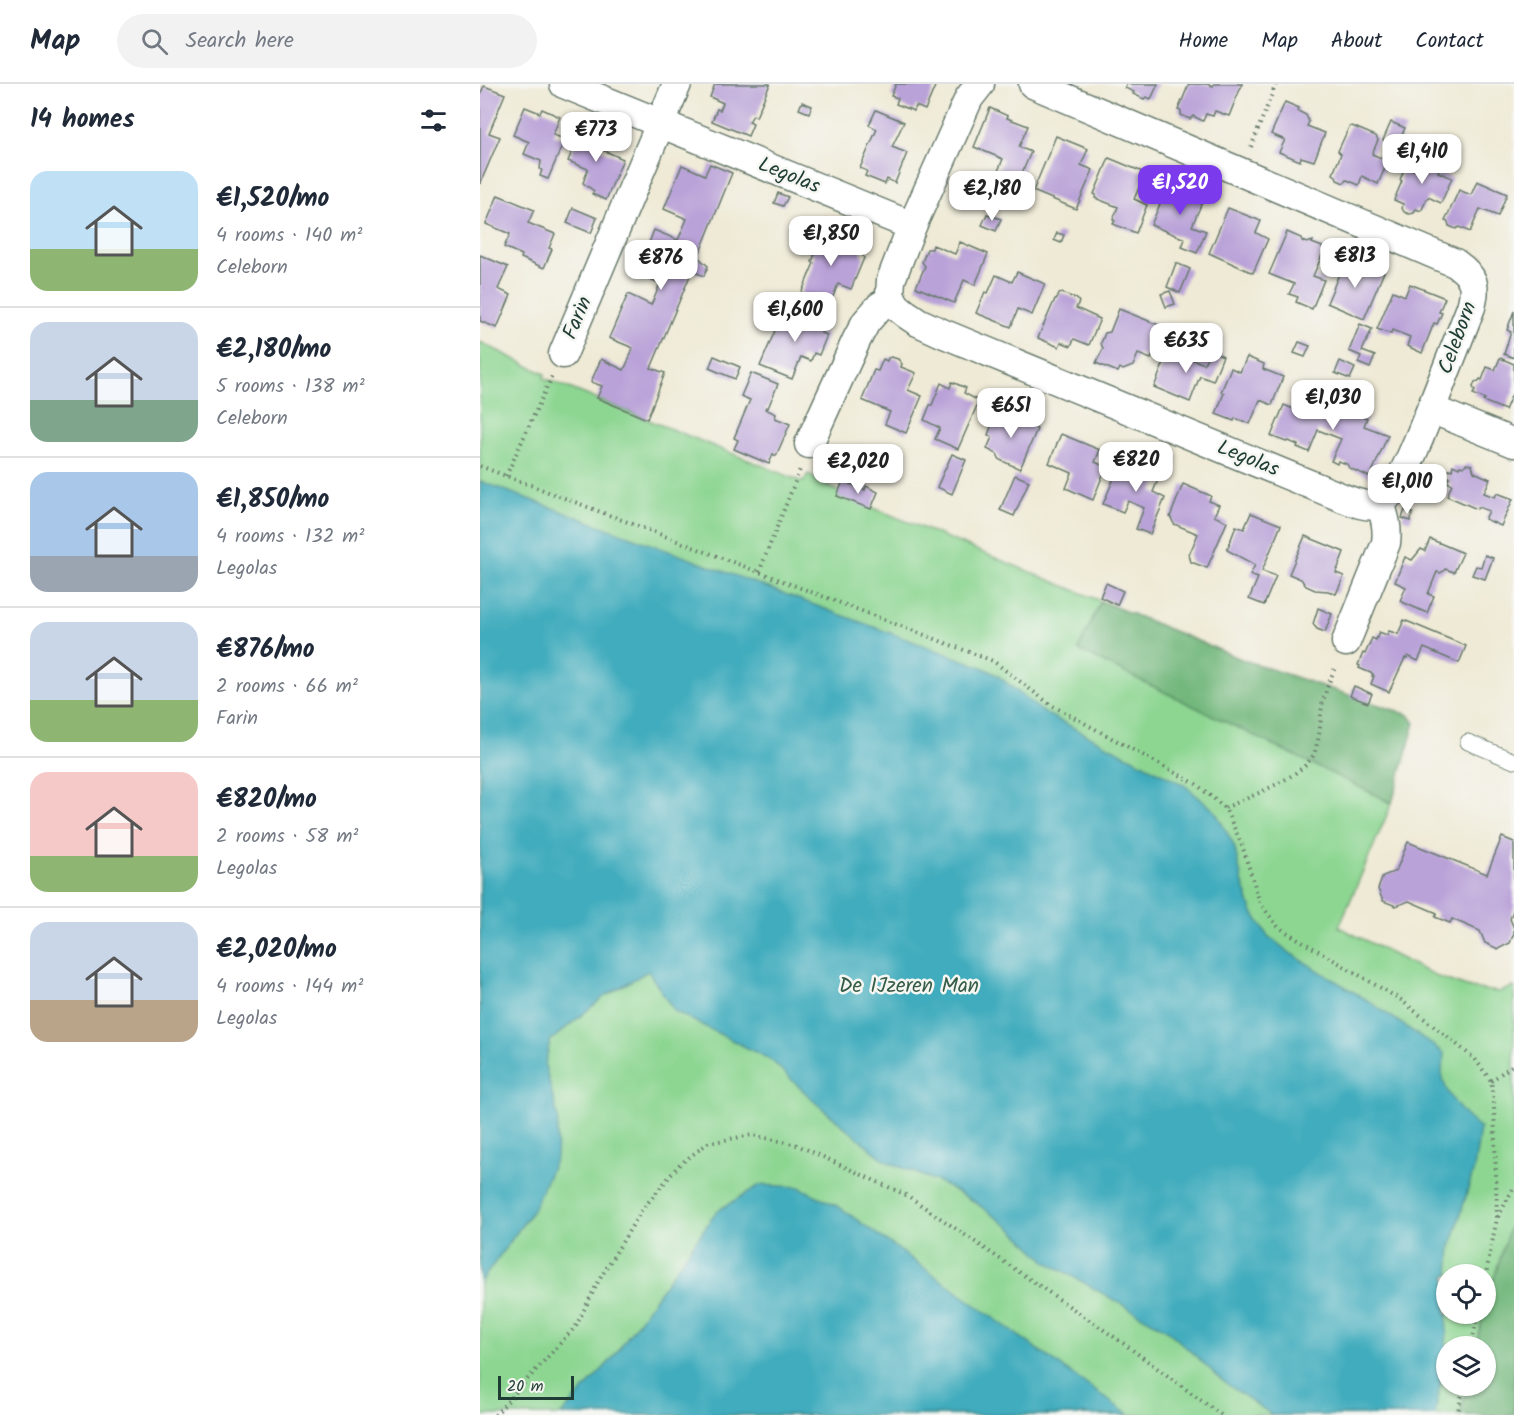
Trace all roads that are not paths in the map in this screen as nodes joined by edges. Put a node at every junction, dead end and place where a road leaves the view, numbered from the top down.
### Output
1 (564, 84) edge
2 (677, 84) edge
3 (980, 84) edge
4 (1033, 84) edge
5 (661, 123) junction
6 (912, 226) junction
7 (892, 299) junction
8 (563, 354) road end
9 (1431, 409) junction
10 (1514, 443) edge
11 (809, 444) road end
12 (1380, 503) junction
13 (1346, 642) dead end
14 (1468, 742) dead end
15 (1514, 761) edge

1 - 5 street, Legolas
2 - 5 street, Farin
3 - 6 street
4 - 9 street, Celeborn
5 - 6 street, Legolas
5 - 8 street, Farin
6 - 7 street
7 - 11 street
7 - 12 street, Legolas
9 - 10 street
9 - 12 street
12 - 13 street
14 - 15 lane

